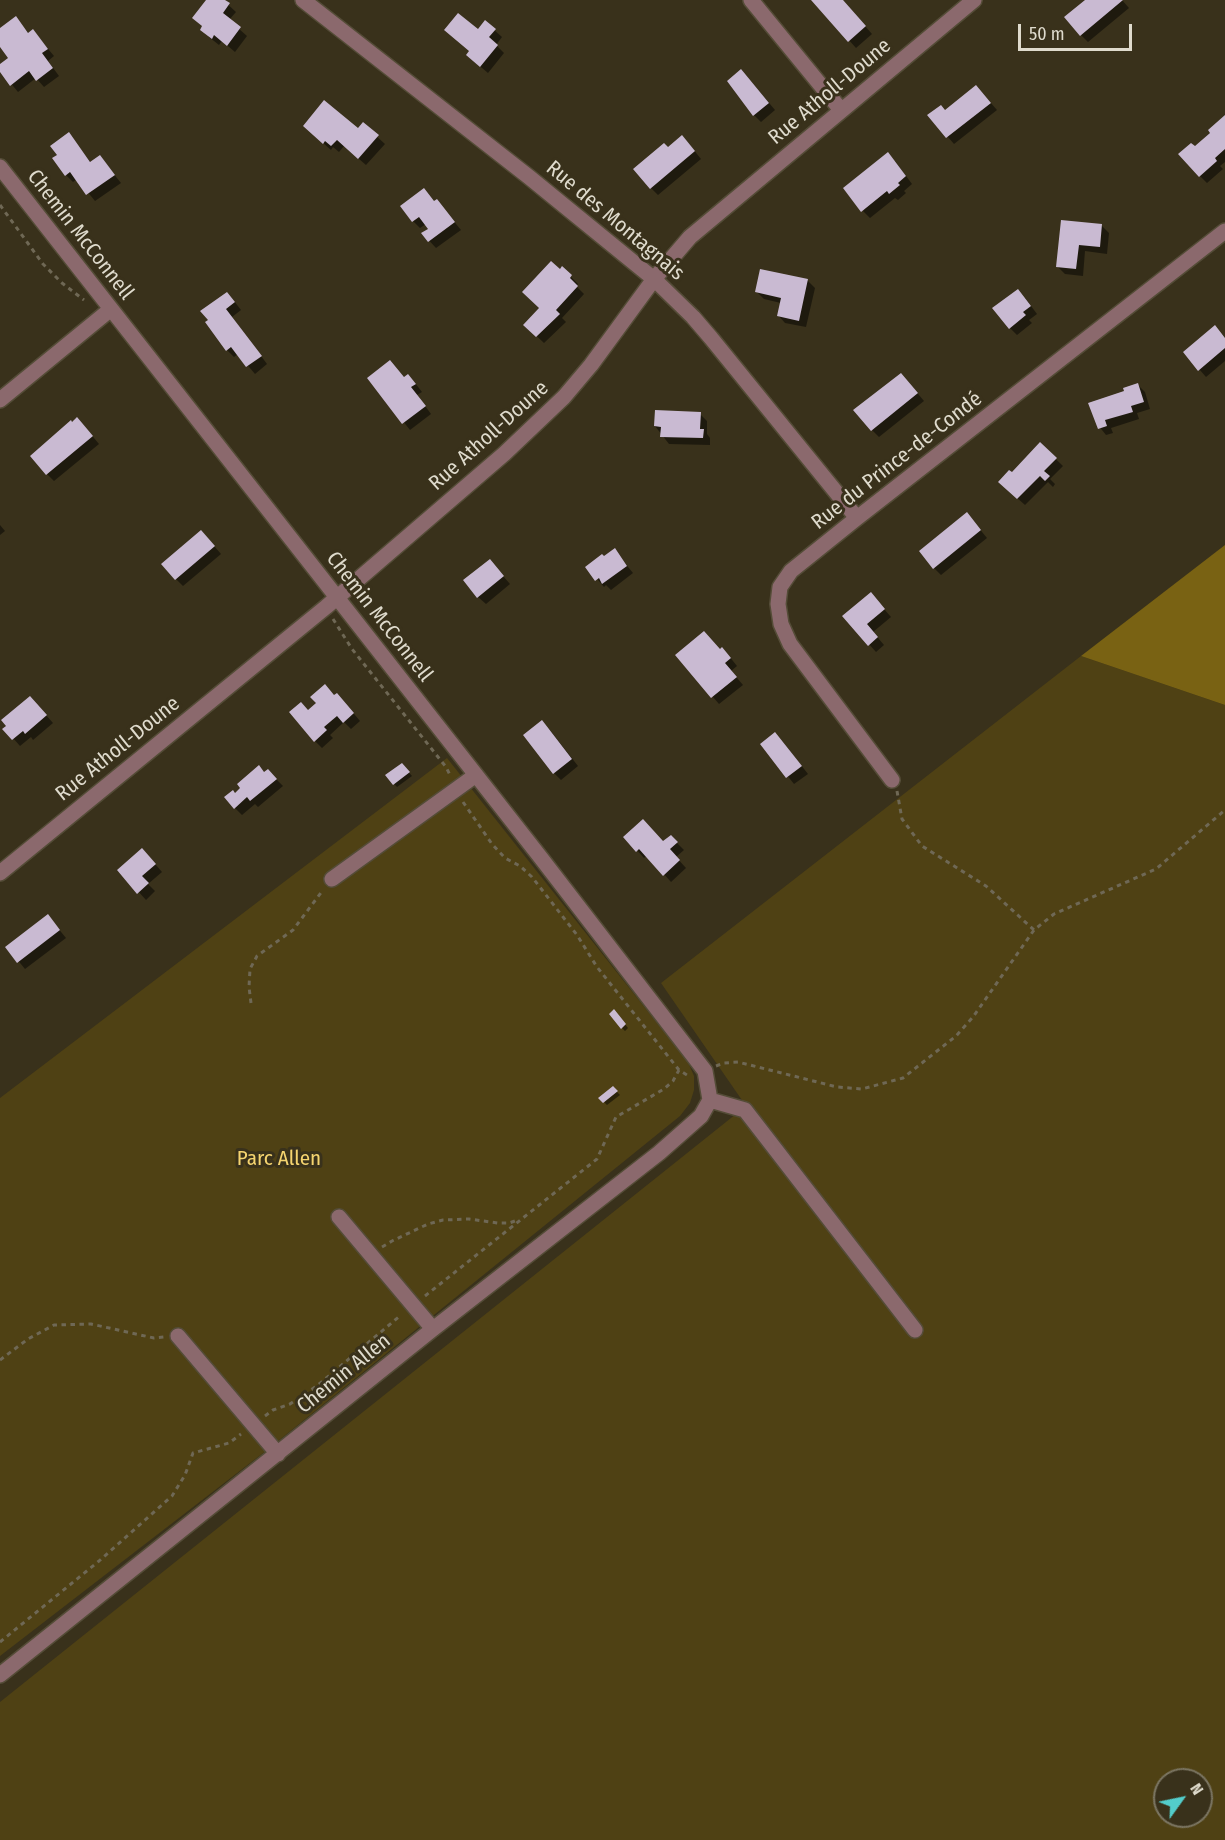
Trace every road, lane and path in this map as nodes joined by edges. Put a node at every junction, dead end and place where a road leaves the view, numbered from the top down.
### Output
1 (303, 0) edge
2 (751, 0) edge
3 (974, 0) edge
4 (841, 110) junction
5 (0, 167) edge
6 (0, 205) edge
7 (1225, 231) edge
8 (654, 279) junction
9 (106, 314) junction
10 (0, 400) edge
11 (857, 518) junction
12 (331, 603) junction
13 (476, 775) junction
14 (892, 780) joint
15 (457, 789) junction
16 (1225, 810) edge
17 (0, 873) edge
18 (332, 879) joint
19 (1034, 930) junction
20 (251, 1003) dead end
21 (679, 1070) junction
22 (705, 1071) junction
23 (710, 1100) junction
24 (339, 1217) dead end
25 (521, 1219) junction
26 (371, 1255) junction
27 (413, 1305) junction
28 (433, 1329) junction
29 (915, 1330) dead end
30 (178, 1336) joint
31 (0, 1360) edge
32 (254, 1425) junction
33 (278, 1454) junction
34 (0, 1642) edge
35 (0, 1676) edge

1 - 8 street, Rue des Montagnais
2 - 4 street
3 - 4 street, Rue Atholl-Doune
4 - 8 street, Rue Atholl-Doune
5 - 9 street, Chemin McConnell
6 - 9 path
7 - 11 street, Rue du Prince-de-Condé
8 - 11 street, Rue des Montagnais
8 - 12 street, Rue Atholl-Doune
9 - 10 street
9 - 12 street, Chemin McConnell
11 - 14 street, Rue du Prince-de-Condé
12 - 13 street, Chemin McConnell
12 - 15 path
12 - 17 street, Rue Atholl-Doune
13 - 15 street
13 - 22 street, Chemin McConnell
14 - 19 path
15 - 18 street
15 - 21 path
16 - 19 path
18 - 20 path
19 - 22 path
21 - 22 path
21 - 25 path
22 - 23 street, Chemin McConnell
23 - 28 street, Chemin Allen
23 - 29 street
24 - 26 street
25 - 26 path
25 - 27 path
26 - 27 street
27 - 28 street
27 - 32 path
28 - 33 street, Chemin Allen
30 - 31 path
30 - 32 street
32 - 33 street
32 - 34 path
33 - 35 street, Chemin Allen

